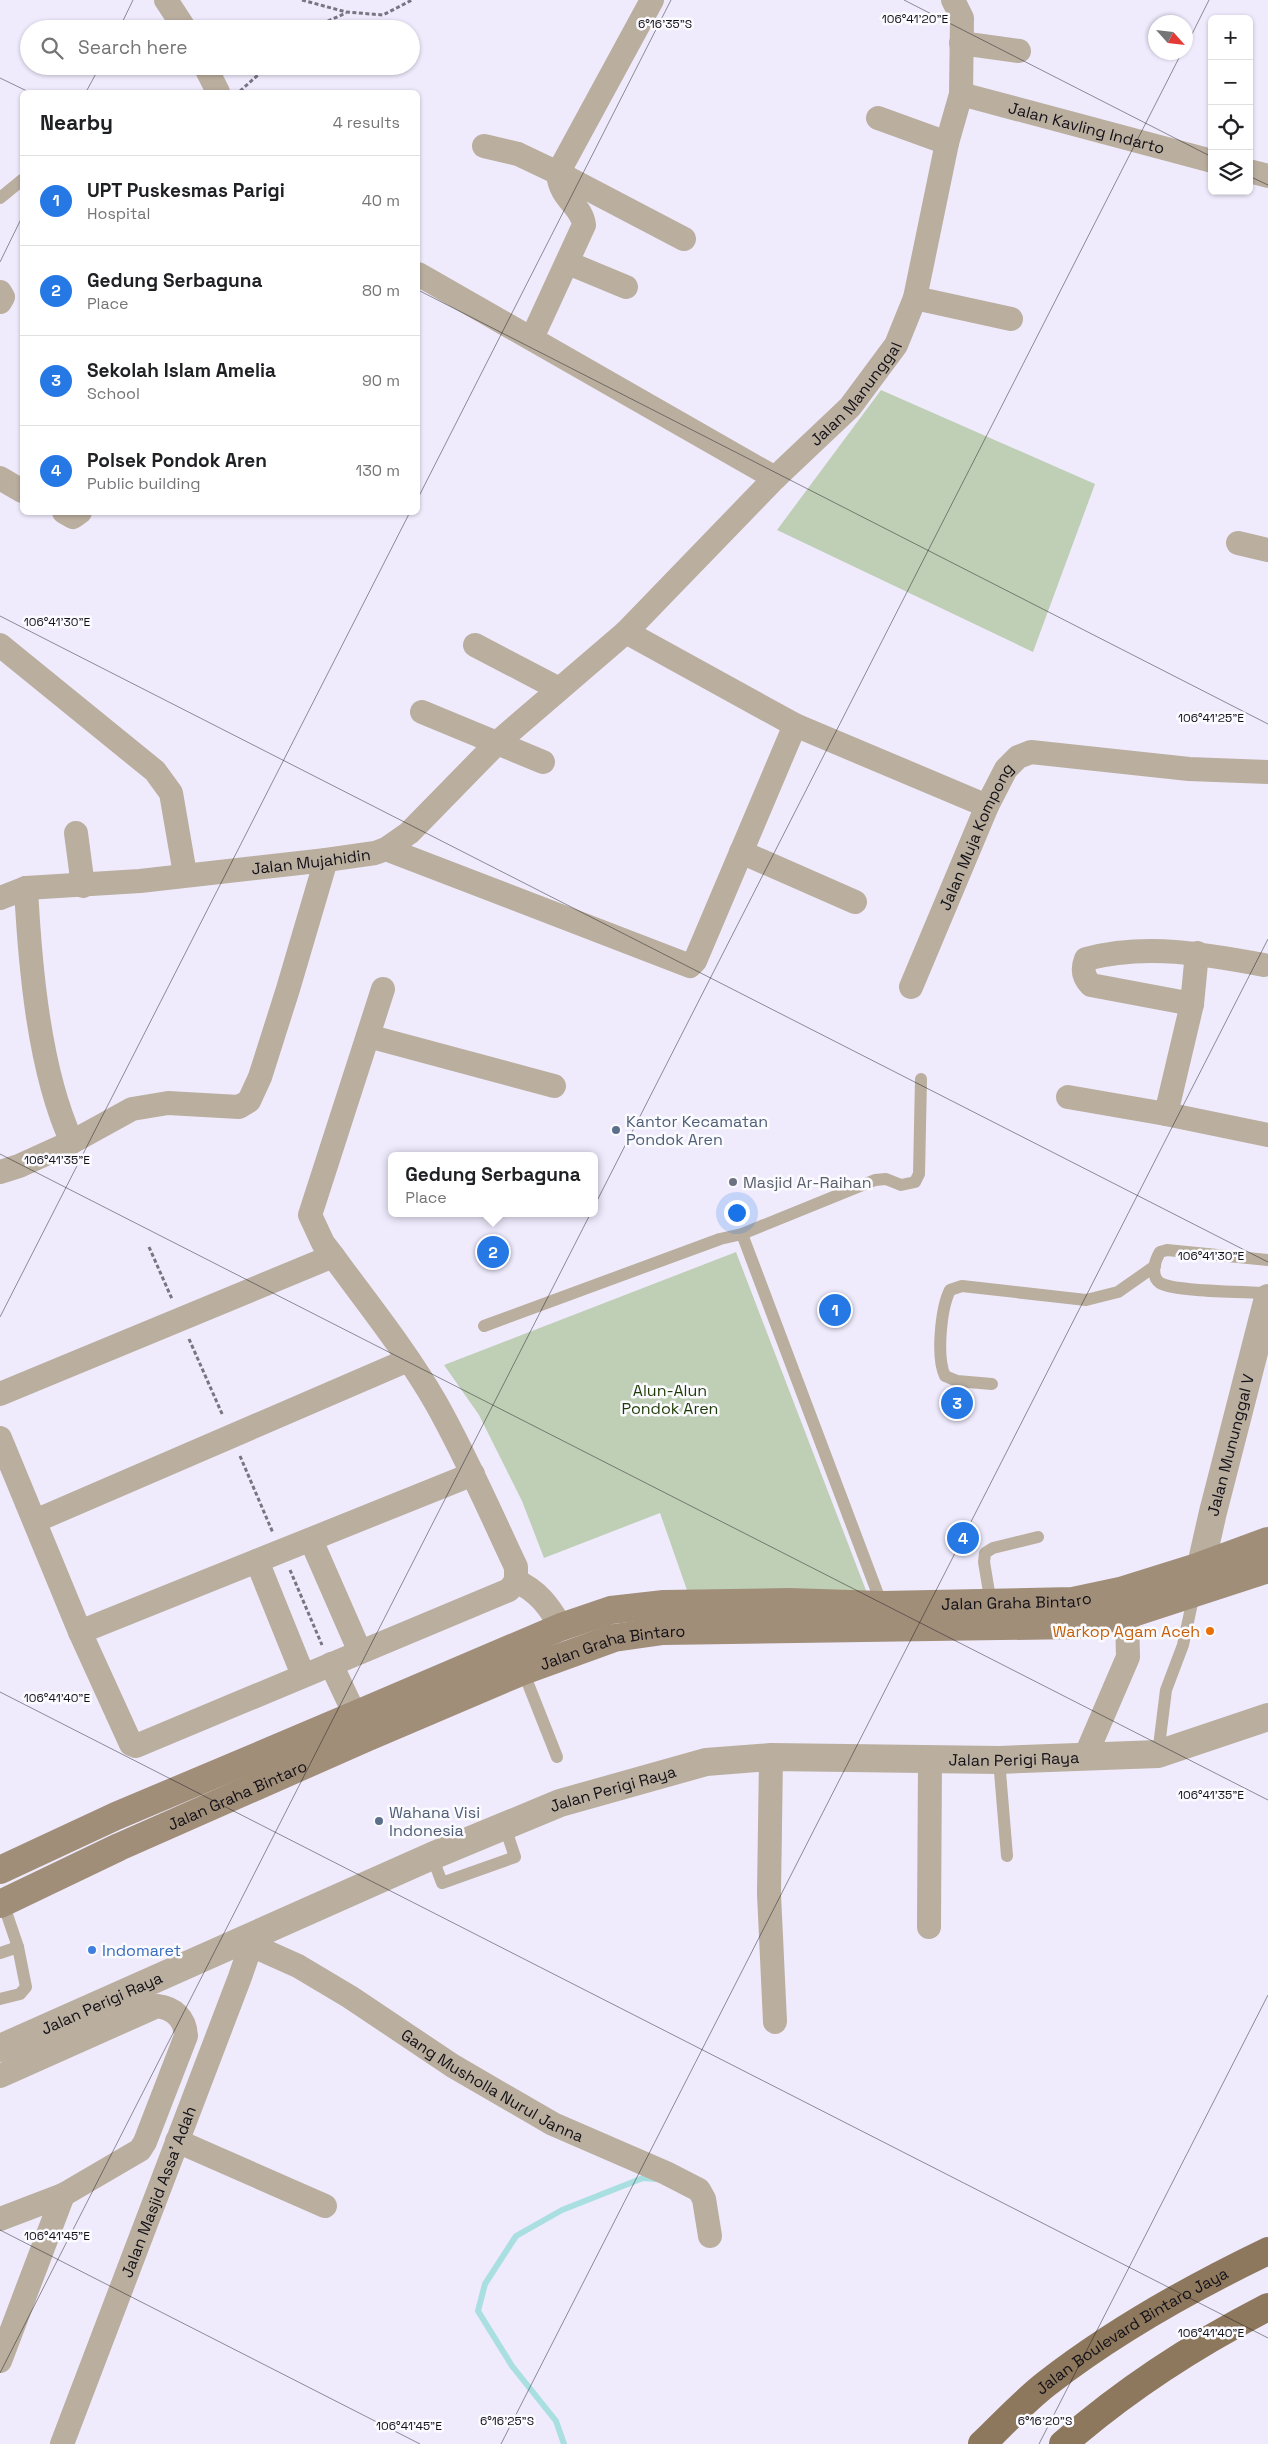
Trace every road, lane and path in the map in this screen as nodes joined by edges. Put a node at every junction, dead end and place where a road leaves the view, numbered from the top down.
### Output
1 (166, 0) edge
2 (302, 0) edge
3 (412, 0) edge
4 (652, 0) edge
5 (953, 0) edge
6 (346, 12) junction
7 (179, 20) edge
8 (329, 20) edge
9 (961, 43) junction
10 (1019, 50) dead end
11 (210, 75) edge
12 (258, 75) edge
13 (217, 90) edge
14 (240, 90) edge
15 (961, 94) junction
16 (878, 118) dead end
17 (947, 143) junction
18 (484, 146) dead end
19 (1208, 160) edge
20 (1253, 172) edge
21 (558, 173) junction
22 (1268, 176) edge
23 (20, 182) edge
24 (0, 198) edge
25 (684, 238) dead end
26 (568, 263) junction
27 (420, 275) edge
28 (626, 287) dead end
29 (0, 292) edge
30 (915, 298) junction
31 (0, 302) edge
32 (1011, 319) dead end
33 (532, 338) junction
34 (0, 478) edge
35 (775, 478) junction
36 (20, 490) edge
37 (1238, 543) dead end
38 (1268, 550) edge
39 (626, 632) junction
40 (475, 644) dead end
41 (0, 645) edge
42 (559, 689) junction
43 (422, 712) dead end
44 (795, 725) junction
45 (498, 742) junction
46 (543, 762) dead end
47 (1268, 772) edge
48 (987, 806) junction
49 (76, 833) dead end
50 (386, 849) junction
51 (741, 852) junction
52 (326, 860) junction
53 (185, 874) junction
54 (83, 886) junction
55 (26, 888) junction
56 (0, 898) edge
57 (855, 902) dead end
58 (1197, 953) junction
59 (1264, 965) dead end
60 (911, 987) dead end
61 (383, 989) dead end
62 (1192, 1004) junction
63 (368, 1036) junction
64 (921, 1079) dead end
65 (554, 1086) dead end
66 (1068, 1097) dead end
67 (1166, 1114) junction
68 (1268, 1135) edge
69 (72, 1142) junction
70 (0, 1172) edge
71 (742, 1234) junction
72 (333, 1256) junction
73 (1268, 1260) edge
74 (1155, 1266) junction
75 (1268, 1293) edge
76 (1268, 1298) edge
77 (484, 1326) dead end
78 (408, 1360) junction
79 (992, 1384) dead end
80 (0, 1394) edge
81 (0, 1438) edge
82 (473, 1474) junction
83 (35, 1521) junction
84 (1038, 1537) dead end
85 (310, 1540) junction
86 (1268, 1541) edge
87 (258, 1561) junction
88 (1200, 1566) junction
89 (1268, 1569) edge
90 (516, 1581) junction
91 (1194, 1594) junction
92 (1123, 1603) junction
93 (991, 1604) junction
94 (880, 1617) junction
95 (561, 1627) junction
96 (80, 1632) junction
97 (360, 1652) junction
98 (331, 1664) junction
99 (523, 1671) junction
100 (303, 1675) junction
101 (1268, 1717) edge
102 (360, 1726) junction
103 (1158, 1754) junction
104 (557, 1757) dead end
105 (771, 1757) junction
106 (1085, 1757) junction
107 (930, 1758) junction
108 (999, 1760) junction
109 (1007, 1856) dead end
110 (0, 1870) edge
111 (1, 1900) edge
112 (929, 1927) dead end
113 (250, 1942) junction
114 (18, 1947) junction
115 (0, 1954) edge
116 (0, 1998) edge
117 (775, 2022) dead end
118 (0, 2048) edge
119 (0, 2076) edge
120 (177, 2142) junction
121 (62, 2195) junction
122 (325, 2206) dead end
123 (0, 2219) edge
124 (710, 2236) dead end
125 (1268, 2251) edge
126 (1268, 2307) edge
127 (0, 2361) edge
128 (63, 2444) edge
129 (982, 2444) edge
130 (1063, 2444) edge

1 - 7 street
2 - 6 path
3 - 6 path
4 - 21 street
5 - 9 street, Jalan Manunggal
6 - 8 path
9 - 10 street
9 - 15 street, Jalan Manunggal
11 - 13 street
12 - 14 path
15 - 17 street, Jalan Manunggal
15 - 19 street, Jalan Kavling Indarto
16 - 17 street
17 - 30 street, Jalan Manunggal
18 - 21 street
20 - 22 street
21 - 25 street
21 - 26 street
23 - 24 lane
26 - 28 street
26 - 33 street
27 - 33 street
29 - 31 street
30 - 32 street
30 - 35 street, Jalan Manunggal
33 - 35 street
34 - 36 street
35 - 39 street, Jalan Manunggal
37 - 38 street
39 - 42 street, Jalan Manunggal
39 - 44 street
40 - 42 street
41 - 53 street
42 - 45 street, Jalan Mujahidin
43 - 45 street
44 - 48 street
44 - 51 street
45 - 46 street
45 - 50 street, Jalan Mujahidin
47 - 48 street, Jalan Muja Kompong
48 - 60 street, Jalan Muja Kompong
49 - 54 street
50 - 51 street
50 - 52 street, Jalan Mujahidin
51 - 57 street
52 - 53 street, Jalan Mujahidin
52 - 69 street
53 - 54 street, Jalan Mujahidin
54 - 55 street, Jalan Mujahidin
55 - 56 street, Jalan Mujahidin
55 - 69 street
58 - 59 street
58 - 62 street
58 - 62 street
61 - 63 street
62 - 67 street
63 - 65 street
63 - 72 street
64 - 71 lane
66 - 67 street
67 - 68 street
69 - 70 street
71 - 77 lane
71 - 94 lane
72 - 78 street
72 - 80 street
73 - 74 lane
74 - 75 lane
74 - 79 lane
76 - 88 street, Jalan Mununggal V
78 - 82 street
78 - 83 street
81 - 83 street
82 - 85 street
82 - 90 street
83 - 96 street
84 - 93 lane
85 - 87 street
85 - 97 street
86 - 88 main road, Jalan Graha Bintaro
87 - 96 street
87 - 100 street
88 - 91 street, Jalan Mununggal V
88 - 92 main road, Jalan Graha Bintaro
89 - 91 main road, Jalan Graha Bintaro
90 - 95 street
90 - 97 street
91 - 92 main road, Jalan Graha Bintaro
91 - 103 lane
92 - 93 main road, Jalan Graha Bintaro
92 - 94 main road, Jalan Graha Bintaro
92 - 106 street
93 - 94 main road, Jalan Graha Bintaro
94 - 95 main road, Jalan Graha Bintaro
94 - 99 main road, Jalan Graha Bintaro
95 - 102 main road, Jalan Graha Bintaro
96 - 100 street
97 - 98 street
98 - 100 street
98 - 102 street
99 - 102 main road, Jalan Graha Bintaro
99 - 104 lane
101 - 103 street, Jalan Perigi Raya
102 - 110 main road, Jalan Graha Bintaro
102 - 111 main road, Jalan Graha Bintaro
103 - 106 street, Jalan Perigi Raya
105 - 107 street, Jalan Perigi Raya
105 - 113 street, Jalan Perigi Raya
105 - 117 street
106 - 108 street, Jalan Perigi Raya
107 - 108 street, Jalan Perigi Raya
107 - 112 street
108 - 109 lane
111 - 114 lane
113 - 118 street, Jalan Perigi Raya
113 - 120 street, Jalan Masjid Assa' Adah
113 - 124 street, Gang Musholla Nurul Janna
114 - 115 lane
114 - 116 lane
119 - 121 street
120 - 122 street
120 - 128 street, Jalan Masjid Assa' Adah
121 - 123 street
121 - 127 street
125 - 129 main road, Jalan Boulevard Bintaro Jaya
126 - 130 main road

